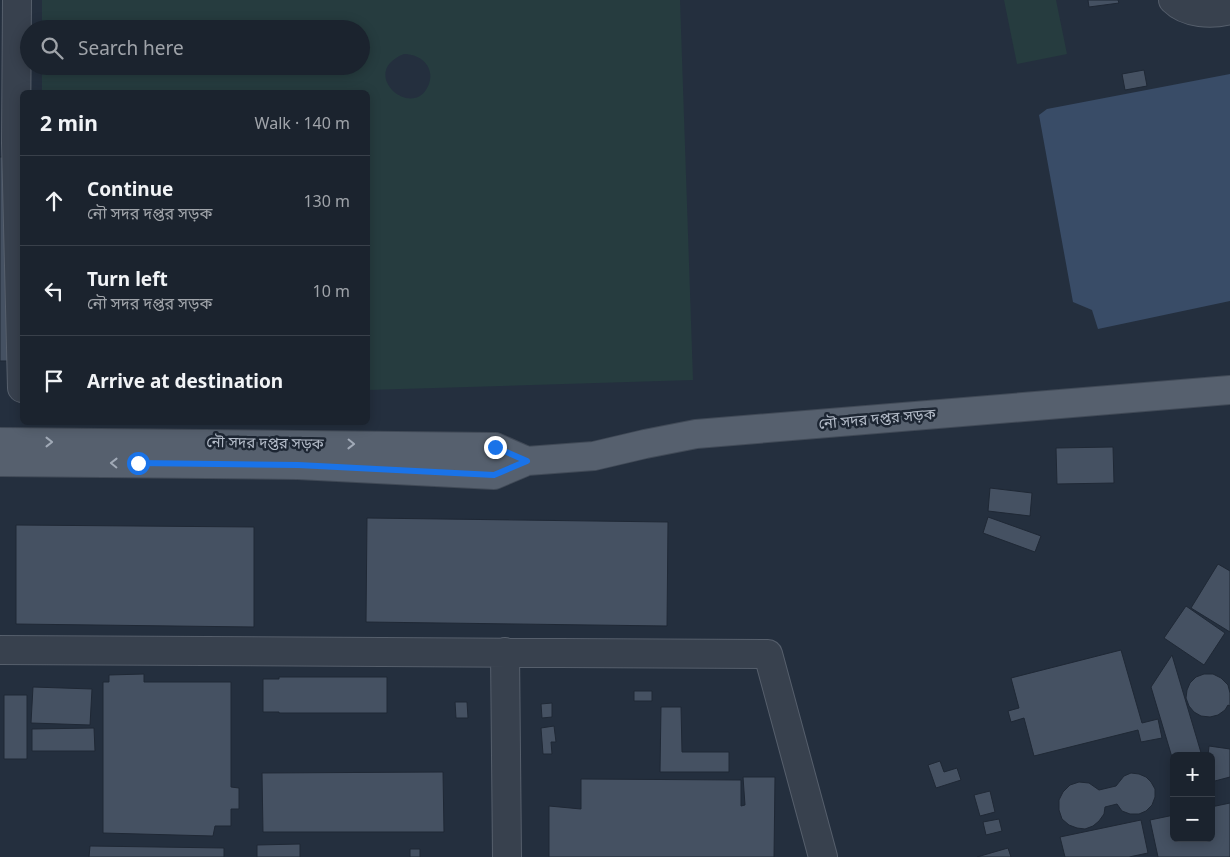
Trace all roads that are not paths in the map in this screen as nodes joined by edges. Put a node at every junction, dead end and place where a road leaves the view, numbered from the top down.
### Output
1 (17, 0) edge
2 (1173, 0) edge
3 (1226, 11) edge
4 (8, 143) edge
5 (20, 353) edge
6 (1230, 390) edge
7 (0, 442) edge
8 (527, 461) junction
9 (0, 462) edge
10 (0, 650) edge
11 (505, 652) junction
12 (508, 857) edge
13 (823, 857) edge

1 - 4 street
2 - 3 street
4 - 5 street
6 - 8 main road, নৌ সদর দপ্তর সড়ক
7 -> 8 main road, নৌ সদর দপ্তর সড়ক
8 -> 9 main road, নৌ সদর দপ্তর সড়ক
10 - 11 street
11 - 12 street
11 - 13 street

